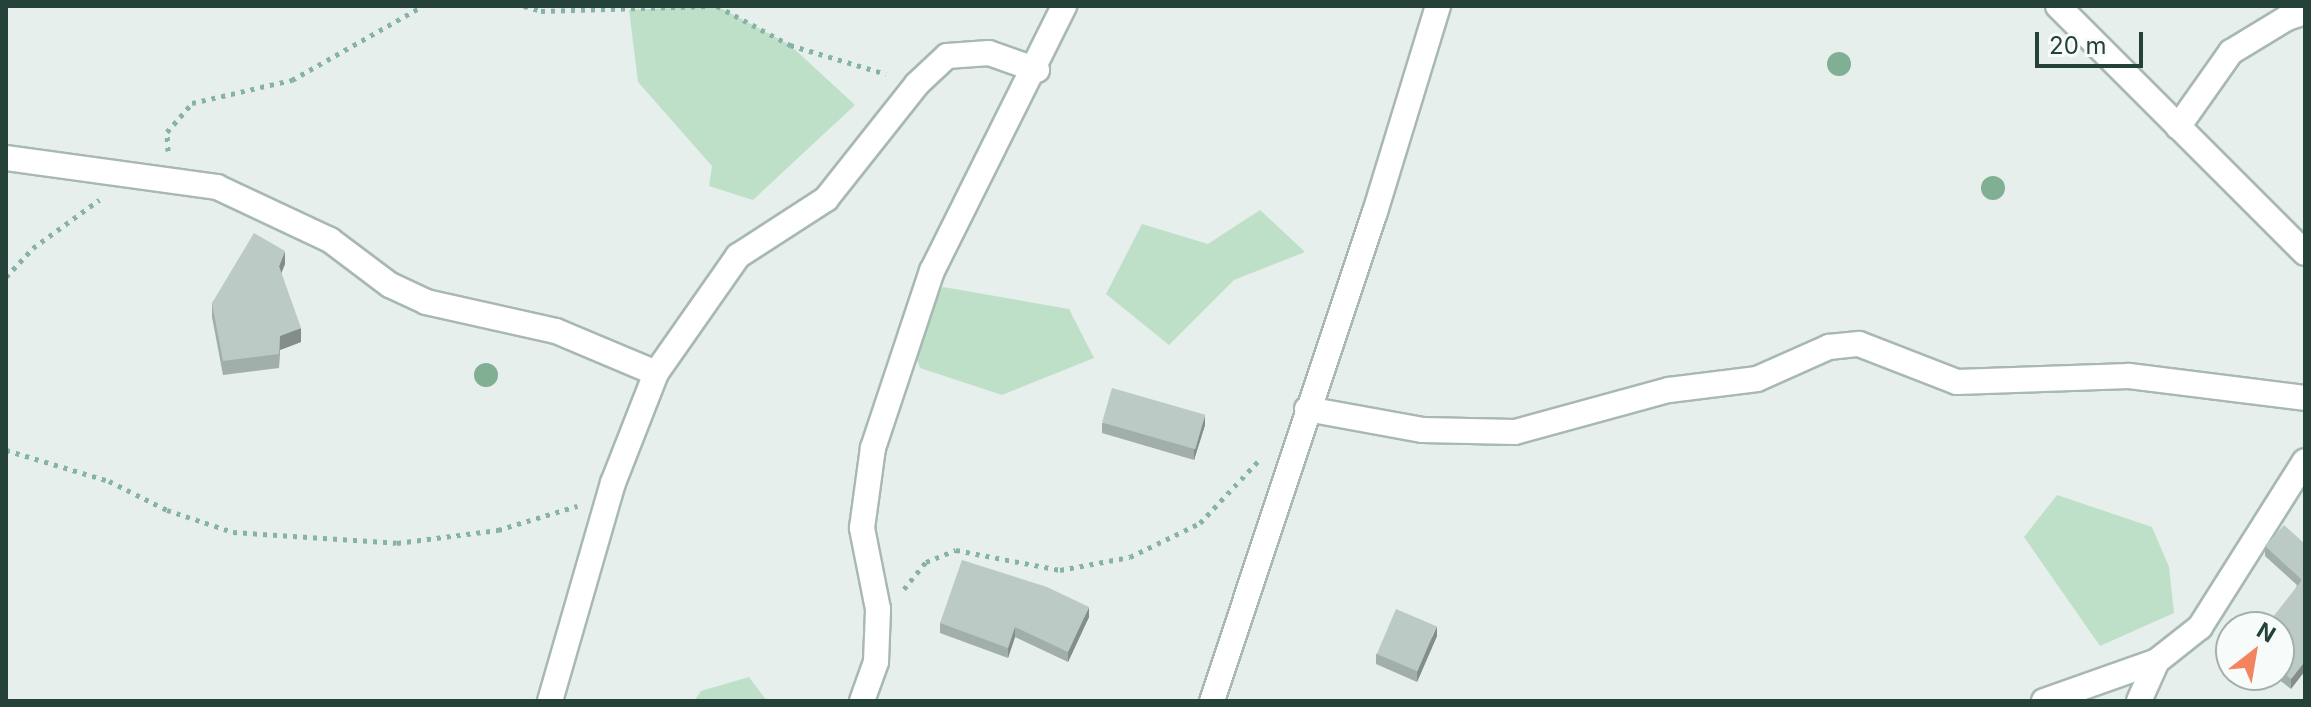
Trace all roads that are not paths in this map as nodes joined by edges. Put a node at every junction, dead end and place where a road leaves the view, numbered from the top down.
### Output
1 (1064, 6) edge
2 (1438, 6) edge
3 (2058, 6) edge
4 (2305, 12) edge
5 (1037, 70) junction
6 (2178, 127) junction
7 (6, 158) edge
8 (2305, 253) edge
9 (656, 373) junction
10 (2305, 398) edge
11 (1307, 409) junction
12 (2305, 461) edge
13 (2297, 498) edge
14 (2157, 661) junction
15 (550, 701) edge
16 (862, 701) edge
17 (1212, 701) edge
18 (2044, 701) edge
19 (2139, 701) edge

1 - 5 street
2 - 11 street
3 - 6 street
4 - 6 street
5 - 9 street
5 - 16 street
6 - 8 street
7 - 9 street
9 - 15 street
10 - 11 street
11 - 17 street
12 - 13 street
13 - 14 street
14 - 18 street
14 - 19 street

